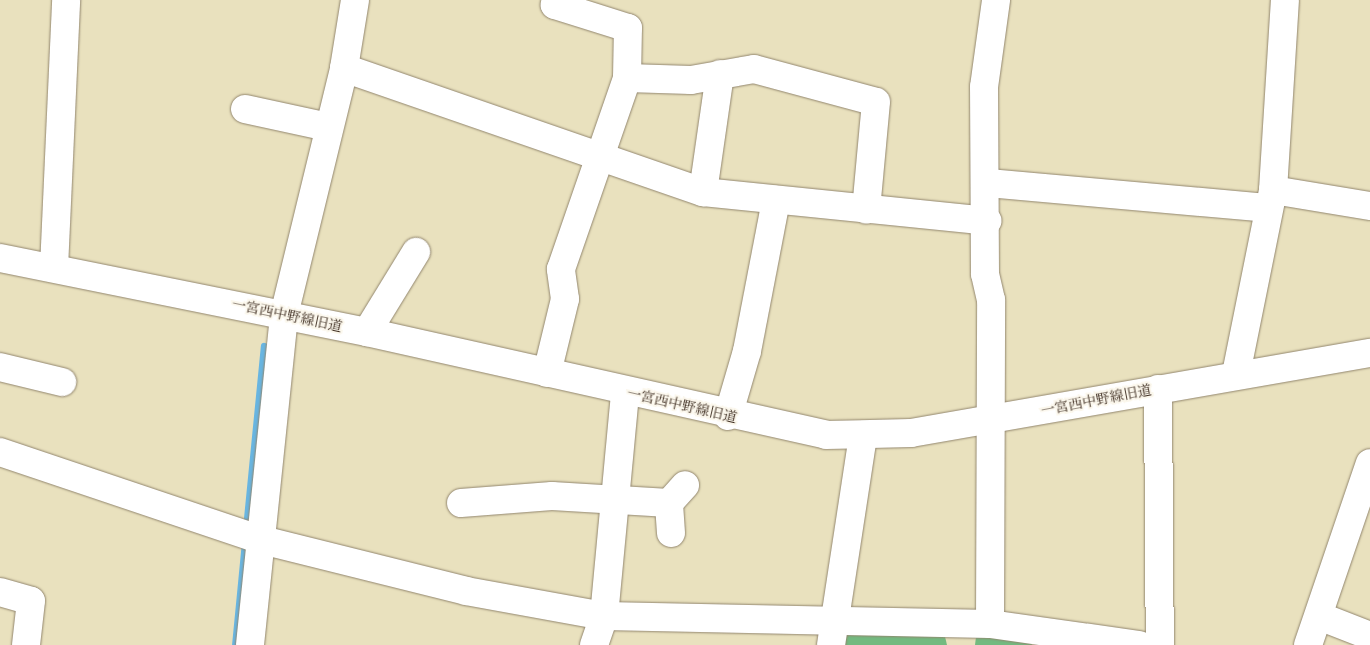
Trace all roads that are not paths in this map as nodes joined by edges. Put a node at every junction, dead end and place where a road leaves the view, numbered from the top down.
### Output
1 (66, 0) edge
2 (355, 0) edge
3 (556, 0) edge
4 (996, 0) edge
5 (1286, 0) edge
6 (344, 68) junction
7 (720, 74) junction
8 (627, 78) junction
9 (246, 109) dead end
10 (328, 127) junction
11 (599, 153) junction
12 (988, 183) junction
13 (703, 192) junction
14 (1270, 199) junction
15 (776, 200) junction
16 (1370, 206) edge
17 (866, 210) junction
18 (988, 221) junction
19 (416, 252) dead end
20 (0, 258) edge
21 (54, 268) junction
22 (284, 315) junction
23 (367, 332) junction
24 (1370, 353) edge
25 (0, 367) edge
26 (547, 373) junction
27 (1236, 374) junction
28 (62, 382) dead end
29 (1158, 388) junction
30 (625, 392) junction
31 (728, 416) junction
32 (988, 420) junction
33 (863, 436) junction
34 (0, 452) edge
35 (1370, 463) edge
36 (617, 502) junction
37 (462, 503) dead end
38 (671, 533) dead end
39 (262, 540) junction
40 (0, 592) edge
41 (604, 616) junction
42 (1319, 616) junction
43 (990, 624) junction
44 (832, 634) edge
45 (1370, 636) edge
46 (26, 645) edge
47 (250, 645) edge
48 (594, 645) edge
49 (1140, 645) edge
50 (1160, 645) edge
51 (1308, 645) edge

1 - 21 street
2 - 6 street
3 - 8 street
4 - 12 street
5 - 14 street
6 - 10 street
6 - 11 street
7 - 8 street
7 - 13 street
7 - 17 street
8 - 11 street
9 - 10 street
10 - 22 street
11 - 13 street
11 - 26 street
12 - 14 street
12 - 18 street
13 - 15 street
14 - 16 street
14 - 27 street
15 - 17 street
15 - 31 street
17 - 18 street
18 - 32 street
19 - 23 street
20 - 21 street, 一宮西中野線旧道
21 - 22 street, 一宮西中野線旧道
22 - 23 street, 一宮西中野線旧道
22 - 39 street
23 - 26 street, 一宮西中野線旧道
24 - 27 street, 一宮西中野線旧道
25 - 28 street
26 - 30 street, 一宮西中野線旧道
27 - 29 street, 一宮西中野線旧道
29 - 32 street, 一宮西中野線旧道
29 - 50 street
30 - 31 street, 一宮西中野線旧道
30 - 36 street
31 - 33 street, 一宮西中野線旧道
32 - 33 street, 一宮西中野線旧道
32 - 43 street
33 - 44 street
34 - 39 street
35 - 42 street
36 - 37 street
36 - 38 street
36 - 41 street
39 - 41 street
39 - 47 street
40 - 46 street
41 - 44 street
41 - 48 street
42 - 45 street
42 - 51 street
43 - 44 street
43 - 49 street

